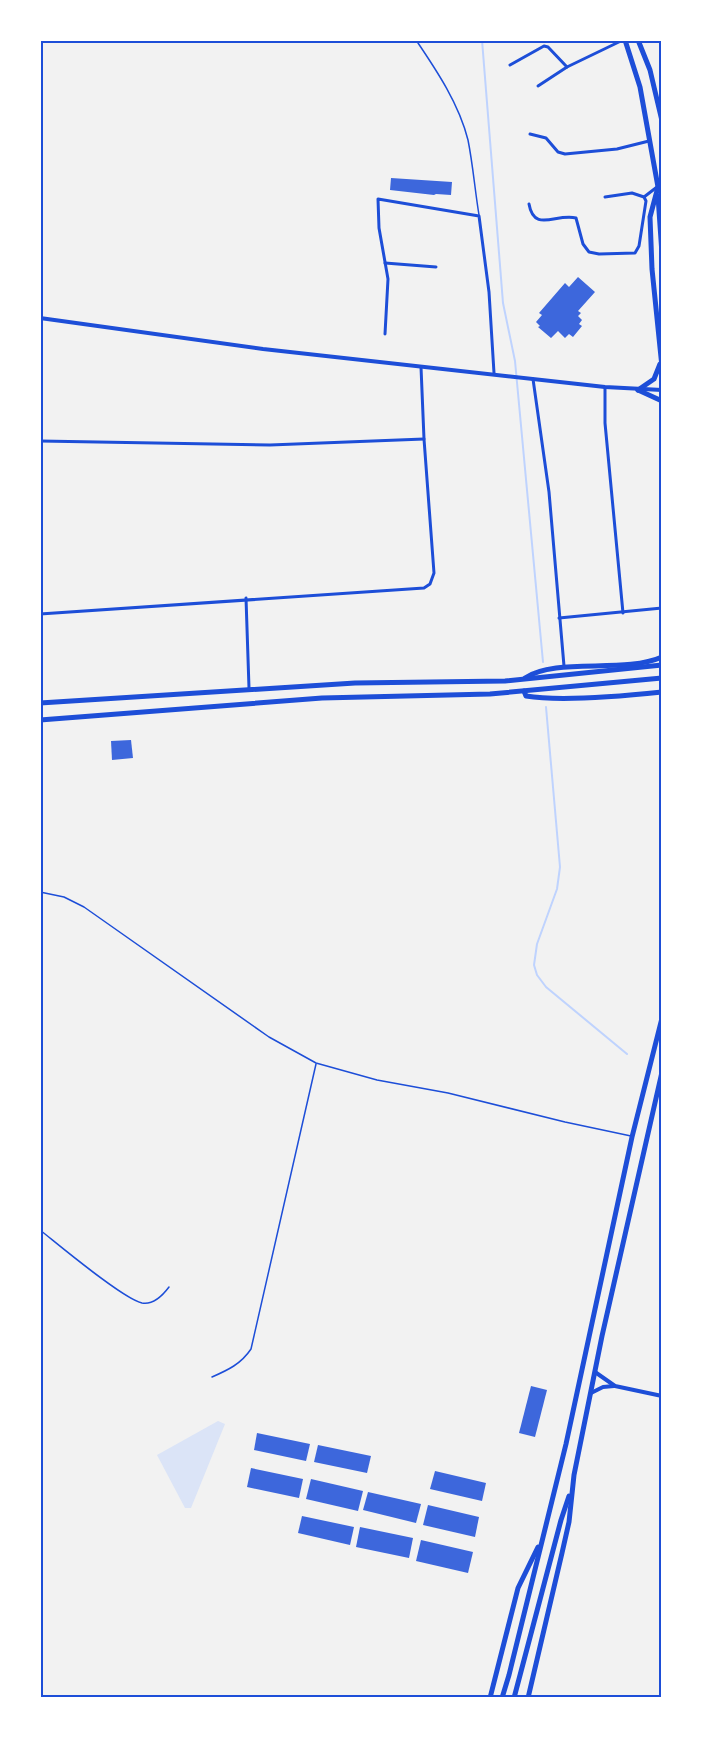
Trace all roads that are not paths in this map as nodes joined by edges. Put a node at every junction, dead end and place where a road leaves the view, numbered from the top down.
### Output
1 (416, 40) edge
2 (624, 40) edge
3 (638, 40) edge
4 (510, 65) dead end
5 (567, 67) junction
6 (538, 86) dead end
7 (662, 121) edge
8 (530, 134) dead end
9 (651, 140) junction
10 (658, 189) junction
11 (605, 197) dead end
12 (644, 197) junction
13 (529, 204) dead end
14 (479, 216) junction
15 (662, 254) edge
16 (385, 263) junction
17 (436, 267) dead end
18 (40, 318) edge
19 (384, 334) dead end
20 (661, 365) edge
21 (420, 366) junction
22 (494, 374) junction
23 (532, 379) junction
24 (605, 387) junction
25 (638, 390) junction
26 (662, 390) edge
27 (662, 401) edge
28 (424, 439) junction
29 (40, 441) edge
30 (246, 598) junction
31 (662, 608) edge
32 (623, 613) junction
33 (40, 614) edge
34 (559, 618) junction
35 (661, 657) edge
36 (662, 665) edge
37 (564, 668) junction
38 (662, 678) edge
39 (524, 680) junction
40 (249, 688) junction
41 (524, 691) junction
42 (662, 692) edge
43 (40, 704) edge
44 (40, 720) edge
45 (40, 892) edge
46 (662, 982) edge
47 (662, 995) edge
48 (662, 1018) edge
49 (316, 1063) junction
50 (662, 1072) edge
51 (632, 1137) junction
52 (40, 1230) edge
53 (169, 1287) dead end
54 (595, 1372) junction
55 (212, 1377) dead end
56 (615, 1386) junction
57 (591, 1393) junction
58 (662, 1396) edge
59 (571, 1492) junction
60 (542, 1540) junction
61 (490, 1698) edge
62 (502, 1698) edge
63 (514, 1698) edge
64 (528, 1698) edge

1 - 14 lane
2 - 5 street
2 - 9 main road
3 - 7 main road
4 - 5 street
5 - 6 street
8 - 9 street
9 - 10 main road
10 - 12 street
10 - 15 main road
10 - 20 main road
11 - 12 street
12 - 13 street
14 - 16 street
14 - 22 street
16 - 17 street
16 - 19 street
18 - 21 street
20 - 25 main road
21 - 22 street
21 - 28 street
22 - 23 street
23 - 24 street
23 - 34 street
24 - 25 street
24 - 32 street
25 - 26 street
25 - 27 main road
28 - 29 street
28 - 30 street
30 - 33 street
30 - 40 street
31 - 32 street
32 - 34 street
34 - 37 street
35 - 37 main road
36 - 39 main road
37 - 39 main road
38 - 41 main road
39 - 40 main road
40 - 43 main road
41 - 42 main road
41 - 44 main road
45 - 49 lane
46 - 47 main road
48 - 51 main road
49 - 51 lane
49 - 55 lane
50 - 54 main road
51 - 60 main road
52 - 53 lane
54 - 56 street
54 - 57 main road
56 - 57 street
56 - 58 street
57 - 59 main road
59 - 63 main road
59 - 64 main road
60 - 61 main road
60 - 62 main road

